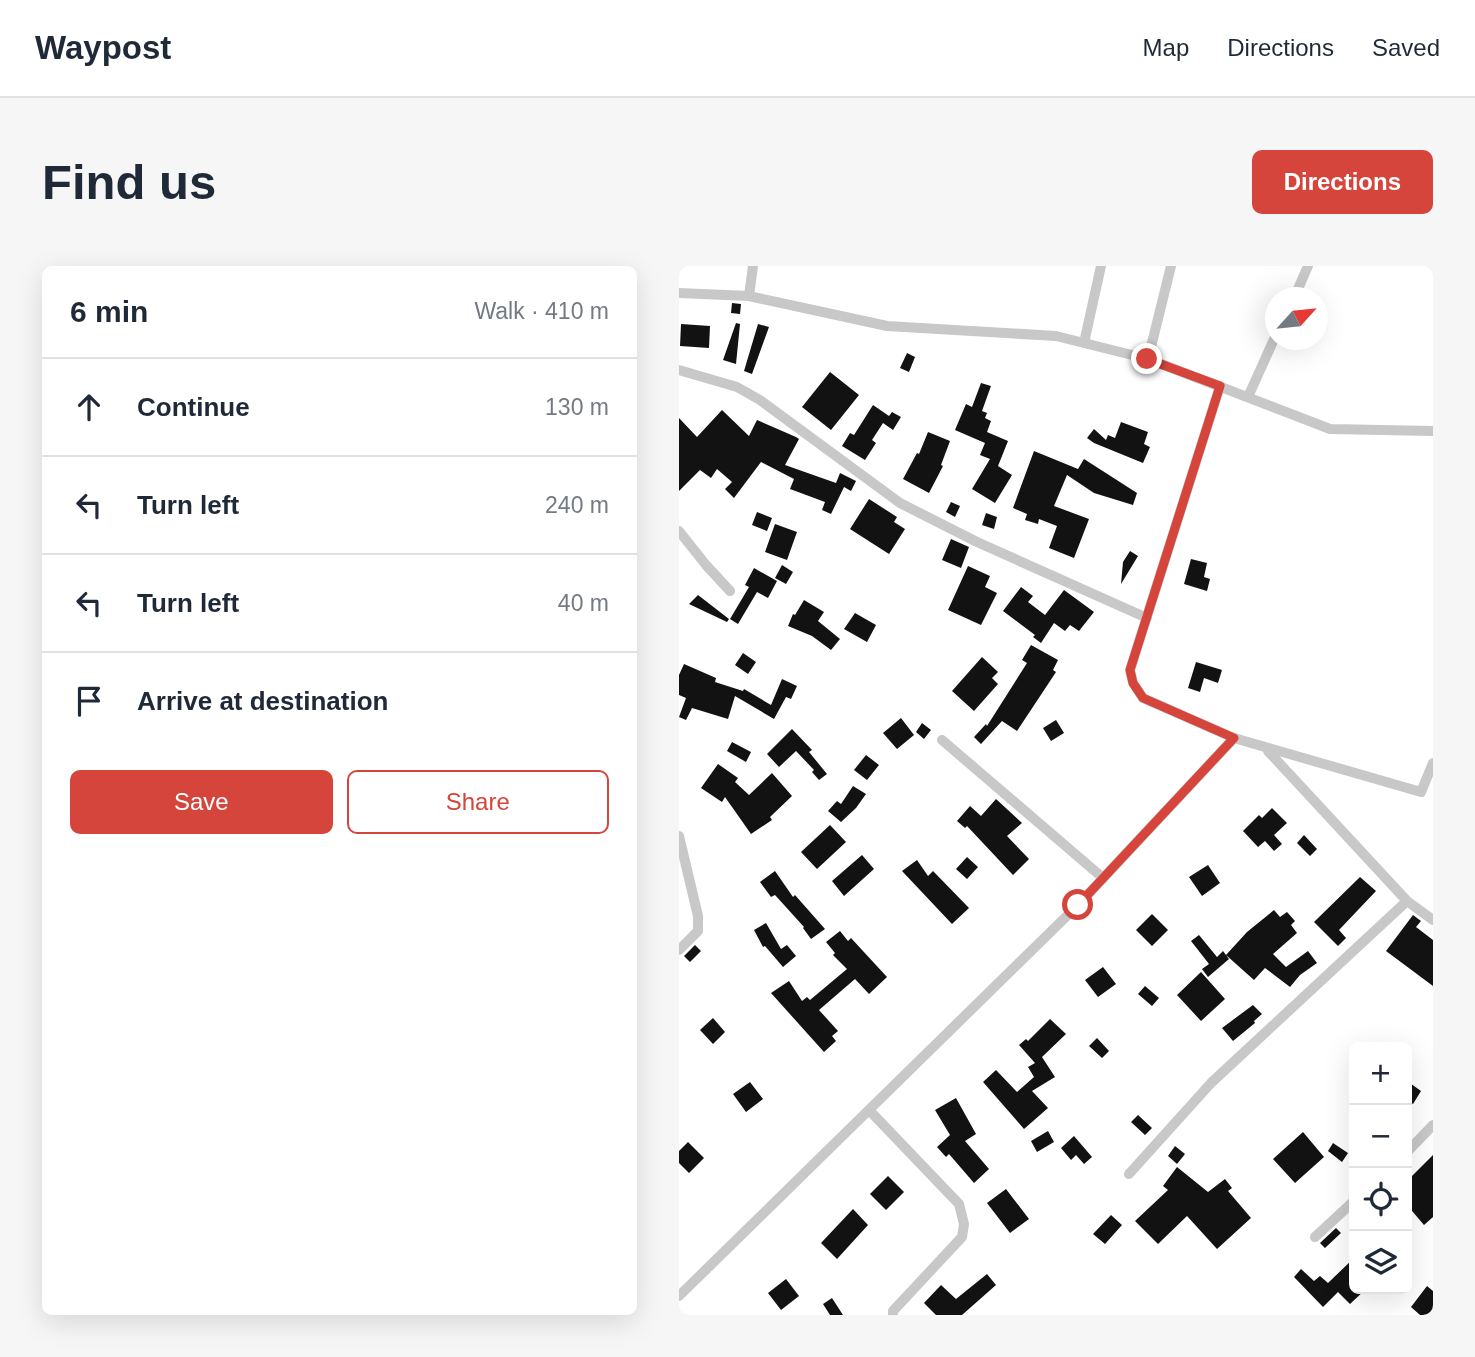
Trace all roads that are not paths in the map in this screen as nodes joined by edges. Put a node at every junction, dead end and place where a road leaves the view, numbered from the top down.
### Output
1 (753, 266) edge
2 (1101, 266) edge
3 (1171, 266) edge
4 (1308, 266) edge
5 (1299, 287) edge
6 (679, 293) edge
7 (749, 296) junction
8 (1084, 343) junction
9 (1270, 350) edge
10 (1147, 359) junction
11 (679, 370) edge
12 (1220, 386) junction
13 (1248, 397) junction
14 (1433, 431) edge
15 (679, 531) edge
16 (730, 591) dead end
17 (1147, 618) junction
18 (1234, 738) junction
19 (942, 740) dead end
20 (1266, 749) junction
21 (1433, 763) edge
22 (1421, 792) junction
23 (1433, 797) edge
24 (679, 836) edge
25 (1103, 878) junction
26 (1407, 901) junction
27 (1433, 920) edge
28 (679, 950) edge
29 (869, 1110) junction
30 (1433, 1125) edge
31 (1412, 1147) edge
32 (1129, 1174) dead end
33 (1349, 1206) edge
34 (1315, 1237) dead end
35 (679, 1296) edge
36 (893, 1315) edge

1 - 7 street
2 - 8 street
3 - 10 street
4 - 5 street
6 - 7 street
7 - 8 street
8 - 10 street
9 - 13 street
10 - 12 street
11 - 17 street
12 - 13 street
12 - 17 street
13 - 14 street
15 - 16 street
17 - 18 street
18 - 20 street
18 - 25 street
19 - 25 street
20 - 22 street
20 - 26 street
21 - 22 street
22 - 23 street
24 - 28 street
25 - 29 street
26 - 27 street
26 - 32 street
29 - 35 street
29 - 36 street
30 - 31 street
33 - 34 street

